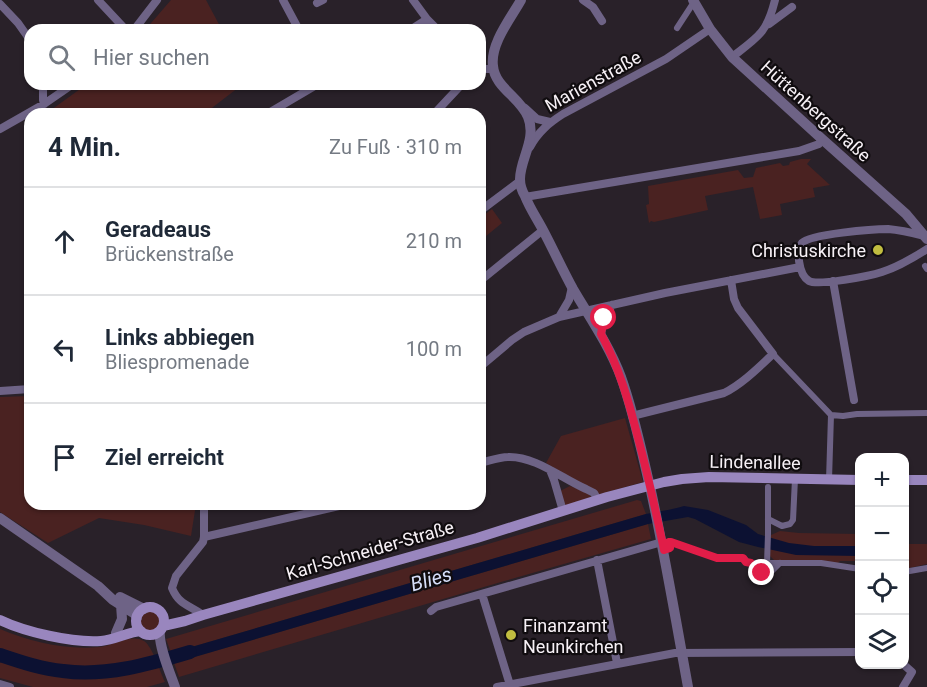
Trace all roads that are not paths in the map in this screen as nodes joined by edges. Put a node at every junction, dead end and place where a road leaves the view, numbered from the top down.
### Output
1 (98, 0) edge
2 (157, 0) edge
3 (284, 0) edge
4 (413, 0) edge
5 (521, 0) edge
6 (583, 0) edge
7 (776, 0) edge
8 (692, 2) edge
9 (0, 4) edge
10 (792, 7) dead end
11 (427, 19) junction
12 (602, 21) dead end
13 (120, 24) edge
14 (139, 24) edge
15 (296, 24) edge
16 (419, 24) edge
17 (432, 24) edge
18 (766, 26) junction
19 (677, 28) dead end
20 (710, 29) junction
21 (24, 32) edge
22 (732, 57) junction
23 (486, 69) edge
24 (493, 69) junction
25 (43, 90) edge
26 (64, 90) edge
27 (308, 90) edge
28 (456, 90) edge
29 (44, 104) junction
30 (522, 106) junction
31 (37, 108) edge
32 (277, 108) edge
33 (440, 108) edge
34 (24, 115) edge
35 (550, 122) junction
36 (0, 129) edge
37 (822, 139) junction
38 (526, 156) junction
39 (520, 181) junction
40 (525, 197) junction
41 (486, 206) edge
42 (543, 230) junction
43 (926, 237) edge
44 (927, 249) edge
45 (800, 267) junction
46 (486, 276) edge
47 (731, 280) junction
48 (832, 281) junction
49 (572, 287) junction
50 (612, 305) junction
51 (587, 311) junction
52 (559, 317) junction
53 (601, 334) junction
54 (773, 354) junction
55 (486, 362) edge
56 (24, 389) edge
57 (0, 391) edge
58 (854, 400) joint
59 (927, 413) edge
60 (857, 414) junction
61 (831, 415) junction
62 (632, 416) junction
63 (486, 462) edge
64 (549, 470) junction
65 (795, 479) junction
66 (829, 480) junction
67 (855, 480) edge
68 (909, 480) edge
69 (927, 480) edge
70 (650, 486) junction
71 (768, 487) dead end
72 (598, 500) junction
73 (204, 510) edge
74 (322, 510) edge
75 (563, 511) junction
76 (0, 518) edge
77 (768, 519) junction
78 (204, 537) junction
79 (662, 543) junction
80 (597, 560) junction
81 (752, 562) junction
82 (770, 567) junction
83 (855, 568) edge
84 (927, 568) edge
85 (909, 571) edge
86 (98, 586) junction
87 (482, 594) junction
88 (121, 605) junction
89 (431, 611) dead end
90 (203, 615) junction
91 (0, 620) edge
92 (151, 627) junction
93 (116, 633) junction
94 (64, 638) junction
95 (682, 652) junction
96 (855, 652) edge
97 (617, 663) junction
98 (909, 669) edge
99 (173, 682) edge
100 (0, 684) edge
101 (510, 685) junction
102 (10, 687) edge
103 (496, 687) edge
104 (688, 687) edge
105 (903, 687) edge

1 - 13 street
2 - 14 street
3 - 15 street
4 - 11 street
5 - 24 street
6 - 12 street
7 - 18 street
8 - 19 street
8 - 20 street, Hüttenbergstraße
9 - 21 street
10 - 18 street
11 - 16 street
11 - 17 street
18 - 22 street
20 - 22 street, Hüttenbergstraße
20 - 35 street, Marienstraße
22 - 37 street, Hüttenbergstraße
23 - 24 street
24 - 30 street
25 - 29 street
26 - 29 street
27 - 32 street
28 - 33 street
29 - 31 street
30 - 35 street
30 - 38 street
34 - 36 street
35 - 38 street, Marienstraße
37 - 40 street
37 - 43 street, Hüttenbergstraße
38 - 39 street, Marienstraße
39 - 40 street
39 - 41 street
40 - 42 street
42 - 46 street
42 - 49 street
43 - 45 street
44 - 48 street
45 - 47 street
45 - 48 street
47 - 50 street
47 - 54 street
48 - 58 street
49 - 51 street
49 - 52 street
50 - 51 street
50 - 53 street
51 - 52 street
51 - 53 street
52 - 55 street
53 - 62 street
54 - 61 street
54 - 62 street
56 - 57 street
58 - 60 street
59 - 60 street
60 - 61 street
61 - 66 street
62 - 70 street
63 - 64 street
64 - 72 street
64 - 75 street
65 - 66 main road, Lindenallee
65 - 70 main road, Lindenallee
65 - 77 street
66 - 67 main road, Lindenallee
68 - 69 main road
70 - 72 main road, Karl-Schneider-Straße
70 - 79 street
71 - 77 street
72 - 75 main road, Karl-Schneider-Straße
73 - 78 street
74 - 78 street
75 - 90 main road, Karl-Schneider-Straße
76 - 86 street
77 - 82 street
78 - 90 street
79 - 80 street
79 - 81 street
79 - 95 street
80 - 87 street
80 - 97 street
81 - 82 street
81 - 82 street
82 - 83 street
84 - 85 street
86 - 88 street
86 - 92 street
87 - 89 street
87 - 101 street
88 - 92 street
88 - 93 street
90 - 92 main road, Karl-Schneider-Straße
91 - 94 main road
92 - 93 main road
92 - 94 main road
92 - 99 street
93 - 94 main road
95 - 96 street
95 - 97 street
95 - 104 street
97 - 101 street
98 - 105 street
100 - 102 street
101 - 103 street

